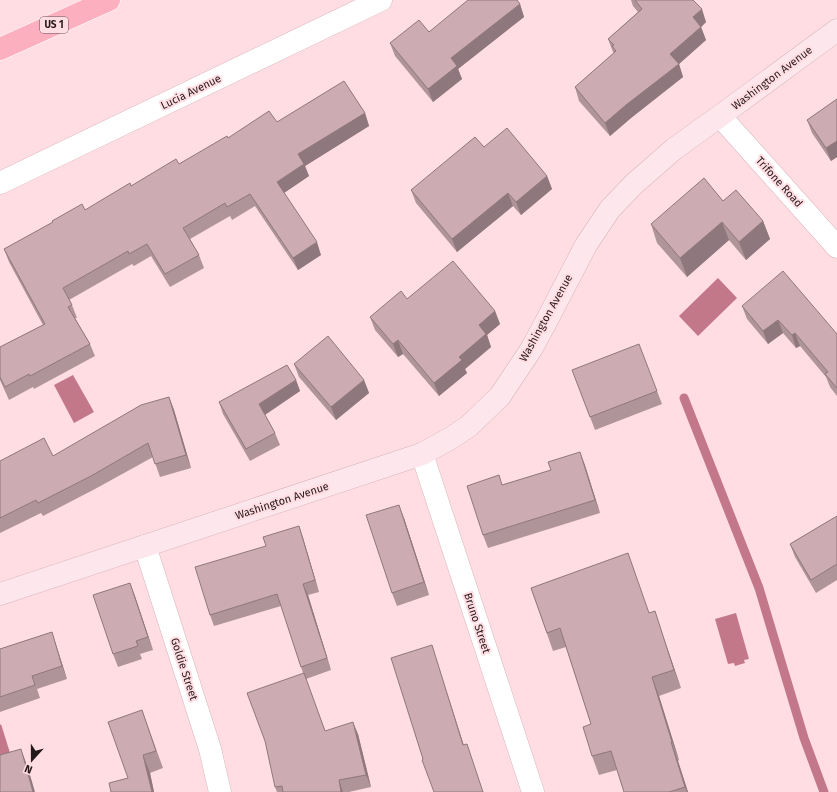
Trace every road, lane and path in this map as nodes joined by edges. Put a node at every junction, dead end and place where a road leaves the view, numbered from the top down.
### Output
1 (109, 0) edge
2 (381, 0) edge
3 (837, 30) edge
4 (0, 49) edge
5 (720, 116) junction
6 (0, 183) edge
7 (837, 247) edge
8 (422, 454) junction
9 (144, 546) junction
10 (0, 594) edge
11 (220, 792) edge
12 (533, 792) edge

1 - 4 highway, US 1
2 - 6 street, Lucia Avenue
3 - 5 street, Washington Avenue
5 - 7 street, Trifone Road
5 - 8 street, Washington Avenue
8 - 9 street, Washington Avenue
8 - 12 street, Bruno Street
9 - 10 street, Washington Avenue
9 - 11 street, Goldie Street

